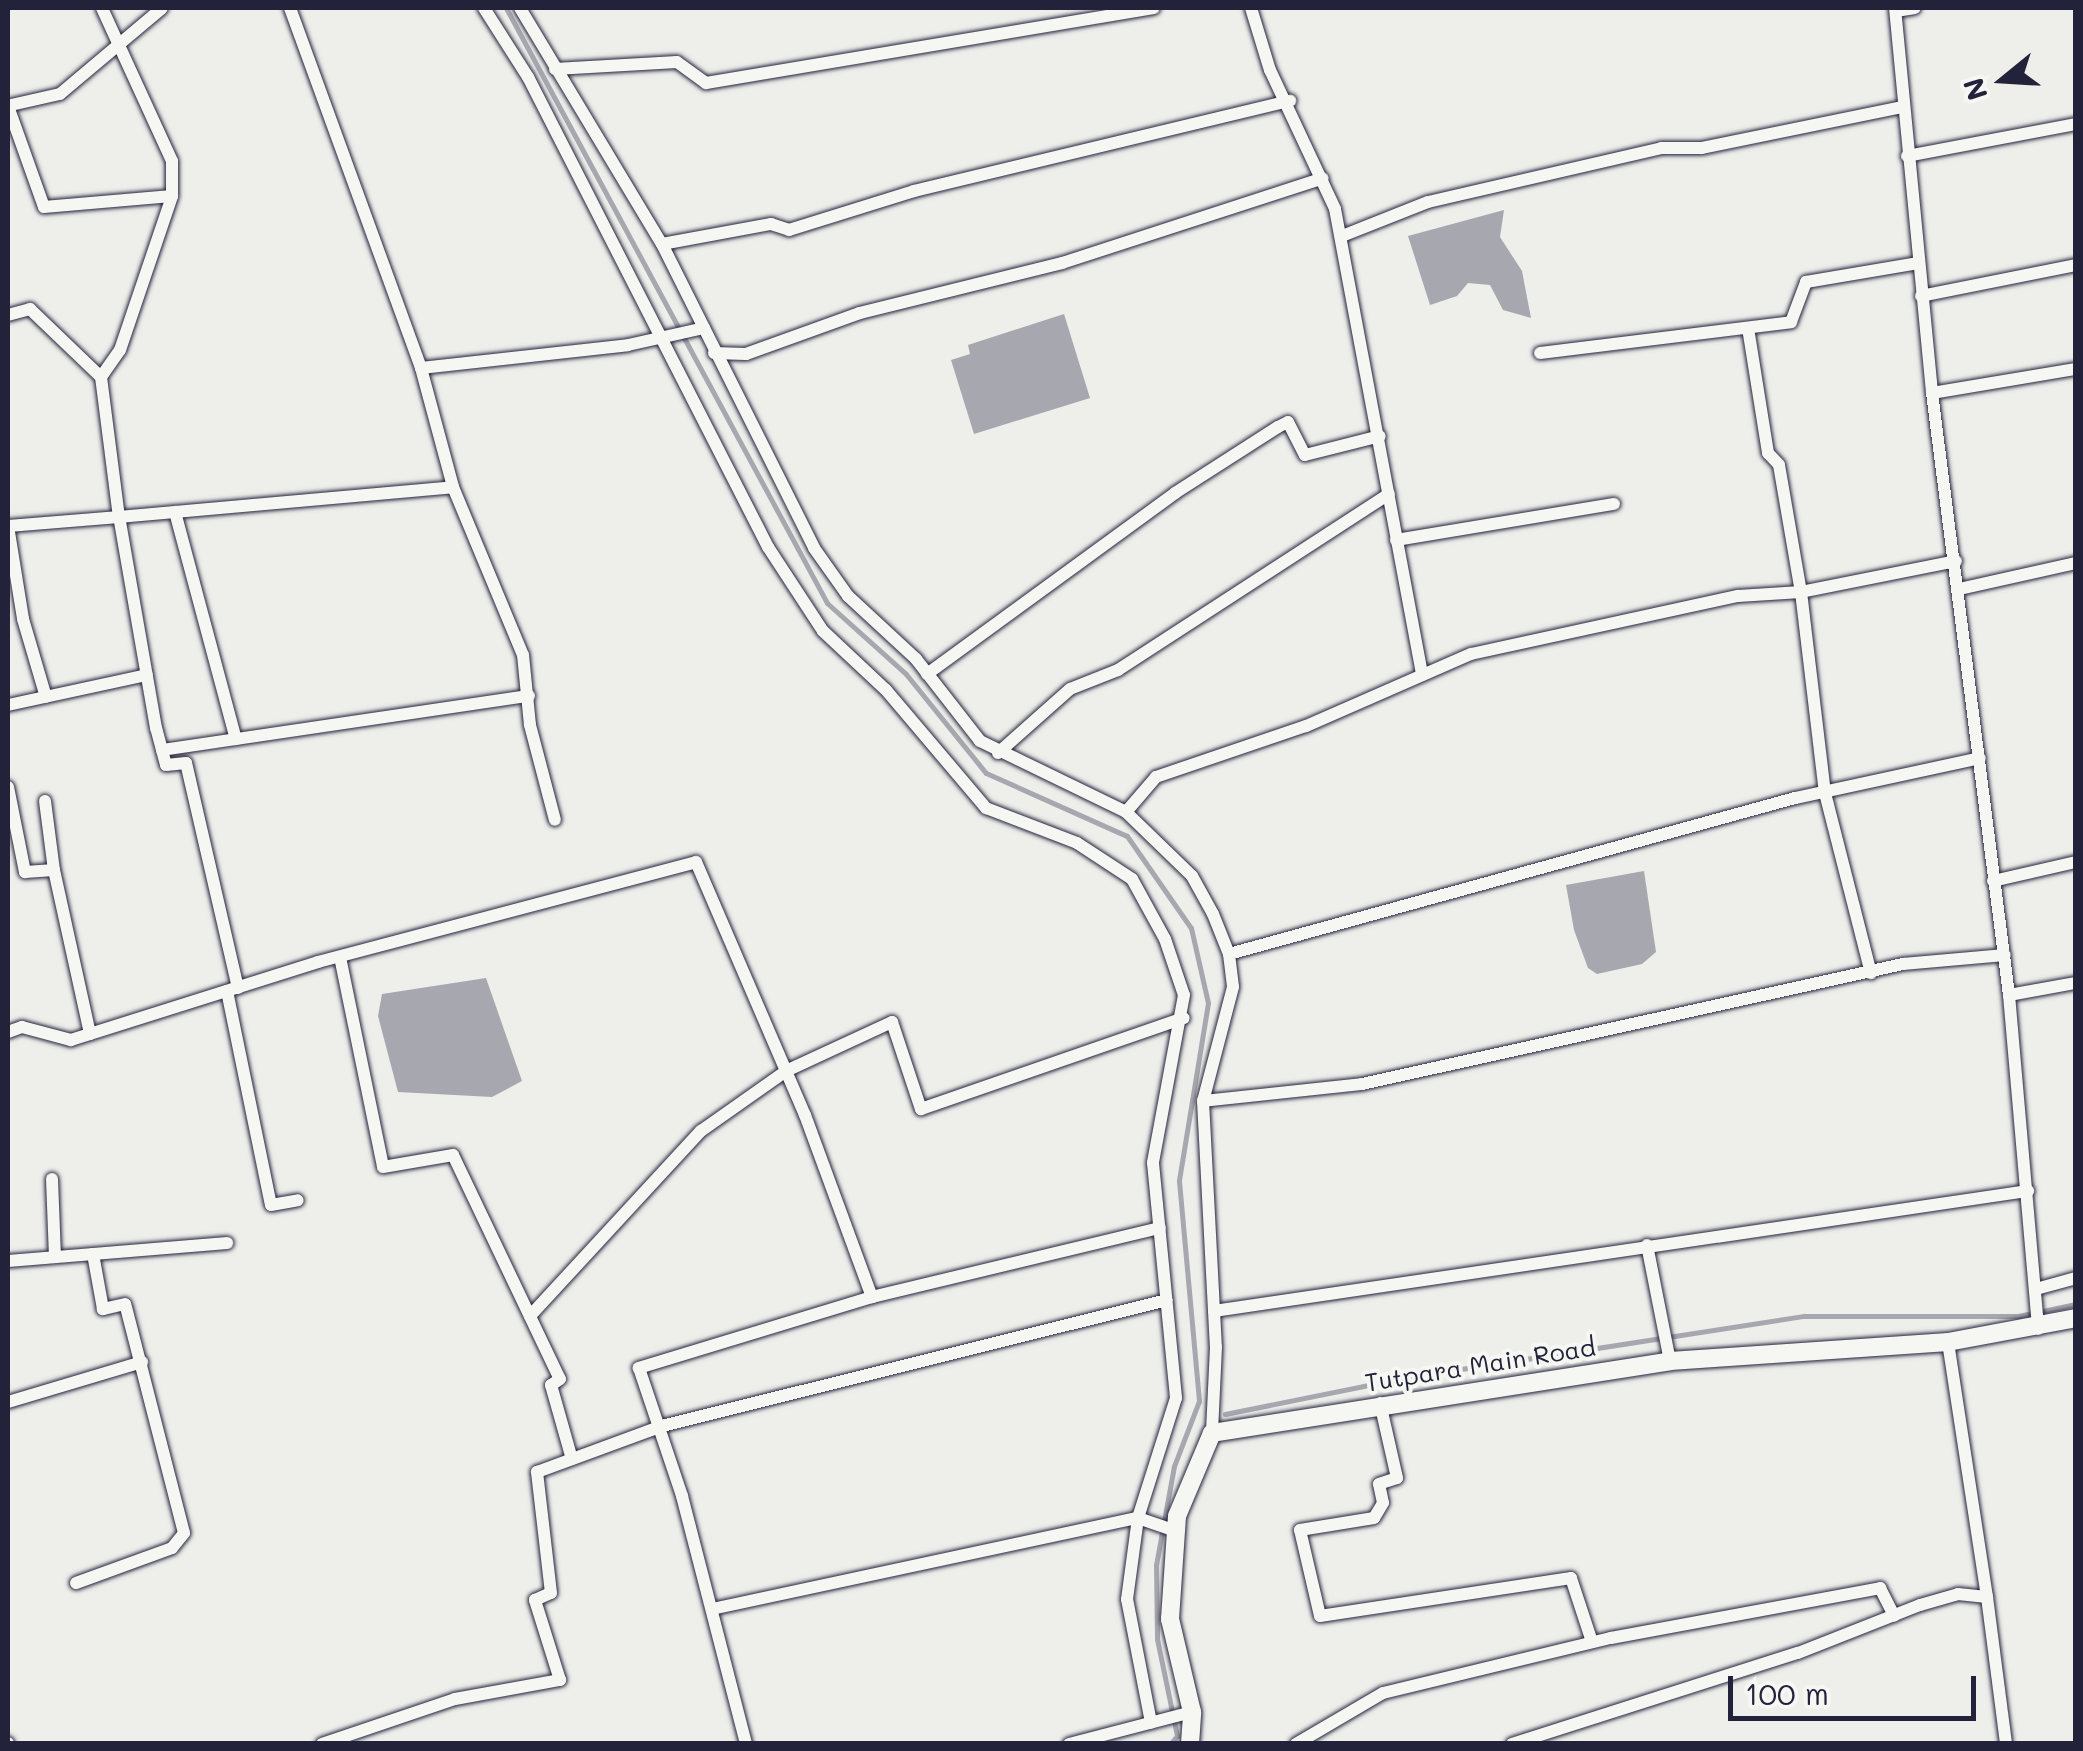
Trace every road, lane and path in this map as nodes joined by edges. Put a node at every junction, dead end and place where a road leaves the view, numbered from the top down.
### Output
1 (102, 8) edge
2 (162, 8) edge
3 (290, 8) edge
4 (484, 8) edge
5 (520, 8) edge
6 (1154, 8) edge
7 (1252, 8) edge
8 (1915, 8) edge
9 (1896, 9) edge
10 (118, 50) junction
11 (555, 69) junction
12 (1290, 102) junction
13 (9, 105) edge
14 (1902, 108) junction
15 (2076, 124) edge
16 (1907, 156) junction
17 (1323, 178) junction
18 (172, 196) junction
19 (1342, 236) junction
20 (662, 244) junction
21 (1918, 263) junction
22 (2076, 265) edge
23 (1921, 296) junction
24 (8, 315) edge
25 (1748, 328) junction
26 (698, 330) junction
27 (669, 338) junction
28 (712, 352) junction
29 (1540, 353) dead end
30 (421, 368) junction
31 (2076, 368) edge
32 (101, 376) junction
33 (1932, 393) junction
34 (1380, 436) junction
35 (453, 487) junction
36 (1389, 494) junction
37 (1614, 504) dead end
38 (175, 512) junction
39 (119, 517) junction
40 (8, 526) edge
41 (1396, 540) junction
42 (1956, 560) junction
43 (2076, 563) edge
44 (1958, 589) junction
45 (1801, 592) junction
46 (927, 674) junction
47 (1422, 674) junction
48 (148, 675) junction
49 (529, 696) junction
50 (46, 697) junction
51 (8, 705) edge
52 (236, 739) junction
53 (162, 750) junction
54 (998, 753) junction
55 (1980, 758) junction
56 (8, 787) edge
57 (1825, 793) junction
58 (45, 801) dead end
59 (1126, 812) junction
60 (554, 820) dead end
61 (2076, 862) edge
62 (54, 870) junction
63 (25, 872) junction
64 (8, 878) edge
65 (1993, 881) junction
66 (1229, 954) junction
67 (2004, 955) junction
68 (340, 957) junction
69 (1871, 973) junction
70 (2076, 983) edge
71 (232, 989) junction
72 (2009, 995) junction
73 (1184, 1018) junction
74 (8, 1032) edge
75 (90, 1034) junction
76 (786, 1071) junction
77 (1203, 1101) junction
78 (52, 1180) dead end
79 (2028, 1192) junction
80 (298, 1200) dead end
81 (1160, 1228) junction
82 (228, 1243) dead end
83 (1647, 1245) junction
84 (93, 1254) junction
85 (55, 1258) junction
86 (8, 1262) edge
87 (2076, 1278) edge
88 (2036, 1290) junction
89 (872, 1296) junction
90 (1167, 1300) junction
91 (1214, 1311) junction
92 (530, 1316) junction
93 (2076, 1318) edge
94 (2038, 1329) junction
95 (1948, 1342) junction
96 (1668, 1352) junction
97 (142, 1362) junction
98 (8, 1402) edge
99 (1380, 1404) junction
100 (662, 1426) junction
101 (1212, 1433) junction
102 (572, 1459) junction
103 (1138, 1518) junction
104 (1174, 1530) junction
105 (76, 1583) dead end
106 (1987, 1597) junction
107 (712, 1608) junction
108 (1894, 1616) junction
109 (1592, 1642) junction
110 (1187, 1713) junction
111 (1155, 1722) junction
112 (322, 1744) edge
113 (746, 1744) edge
114 (1069, 1744) edge
115 (1190, 1744) edge
116 (1296, 1744) edge
117 (1512, 1744) edge
118 (2006, 1744) edge

1 - 10 street
2 - 10 street
3 - 30 street
4 - 27 street
5 - 11 street
6 - 11 street
7 - 12 street
8 - 9 street
9 - 14 street
10 - 13 street
10 - 18 street
11 - 20 street
12 - 17 street
12 - 20 street
13 - 18 street
14 - 16 street
14 - 19 street
15 - 16 street
16 - 21 street
17 - 19 street
17 - 28 street
18 - 32 street
19 - 34 street
20 - 26 street
21 - 23 street
21 - 25 street
22 - 23 street
23 - 33 street
24 - 32 street
25 - 29 street
25 - 45 street
26 - 27 street
26 - 28 street
27 - 30 street
27 - 73 street
28 - 46 street
30 - 35 street
31 - 33 street
32 - 39 street
33 - 42 street
34 - 36 street
34 - 46 street
35 - 38 street
35 - 49 street
36 - 41 street
36 - 54 street
37 - 41 street
38 - 39 street
38 - 52 street
39 - 40 street
39 - 48 street
40 - 50 street
41 - 47 street
42 - 44 street
42 - 45 street
43 - 44 street
44 - 55 street
45 - 47 street
45 - 57 street
46 - 54 street
47 - 59 street
48 - 50 street
48 - 53 street
49 - 52 street
49 - 60 street
50 - 51 street
52 - 53 street
53 - 71 street
54 - 59 street
55 - 57 street
55 - 65 street
56 - 63 street
57 - 66 street
57 - 69 street
58 - 62 street
59 - 66 street
61 - 65 street
62 - 63 street
62 - 75 street
63 - 64 street
65 - 67 street
66 - 77 street
67 - 69 street
67 - 72 street
68 - 71 street
68 - 76 street
68 - 92 street
69 - 77 street
70 - 72 street
71 - 75 street
71 - 80 street
72 - 79 street
73 - 76 street
73 - 81 street
74 - 75 street
76 - 89 street
76 - 92 street
77 - 91 street
78 - 85 street
79 - 83 street
79 - 88 street
81 - 89 street
81 - 90 street
82 - 84 street
83 - 91 street
83 - 96 street
84 - 85 street
84 - 97 street
85 - 86 street
87 - 88 street
88 - 94 street
89 - 100 street
90 - 100 street
90 - 103 street
91 - 101 street
92 - 102 street
93 - 94 street, Tutpara Main Road
94 - 95 street, Tutpara Main Road
95 - 96 street, Tutpara Main Road
95 - 106 street
96 - 99 street, Tutpara Main Road
97 - 98 street
97 - 105 street
99 - 101 street, Tutpara Main Road
99 - 109 street
100 - 102 street
100 - 107 street
101 - 104 street
102 - 112 street
103 - 104 street
103 - 107 street
103 - 111 street
104 - 110 street
106 - 108 street
106 - 118 street
107 - 113 street
108 - 109 street
108 - 117 street
109 - 116 street
110 - 111 street
110 - 115 street
111 - 114 street

